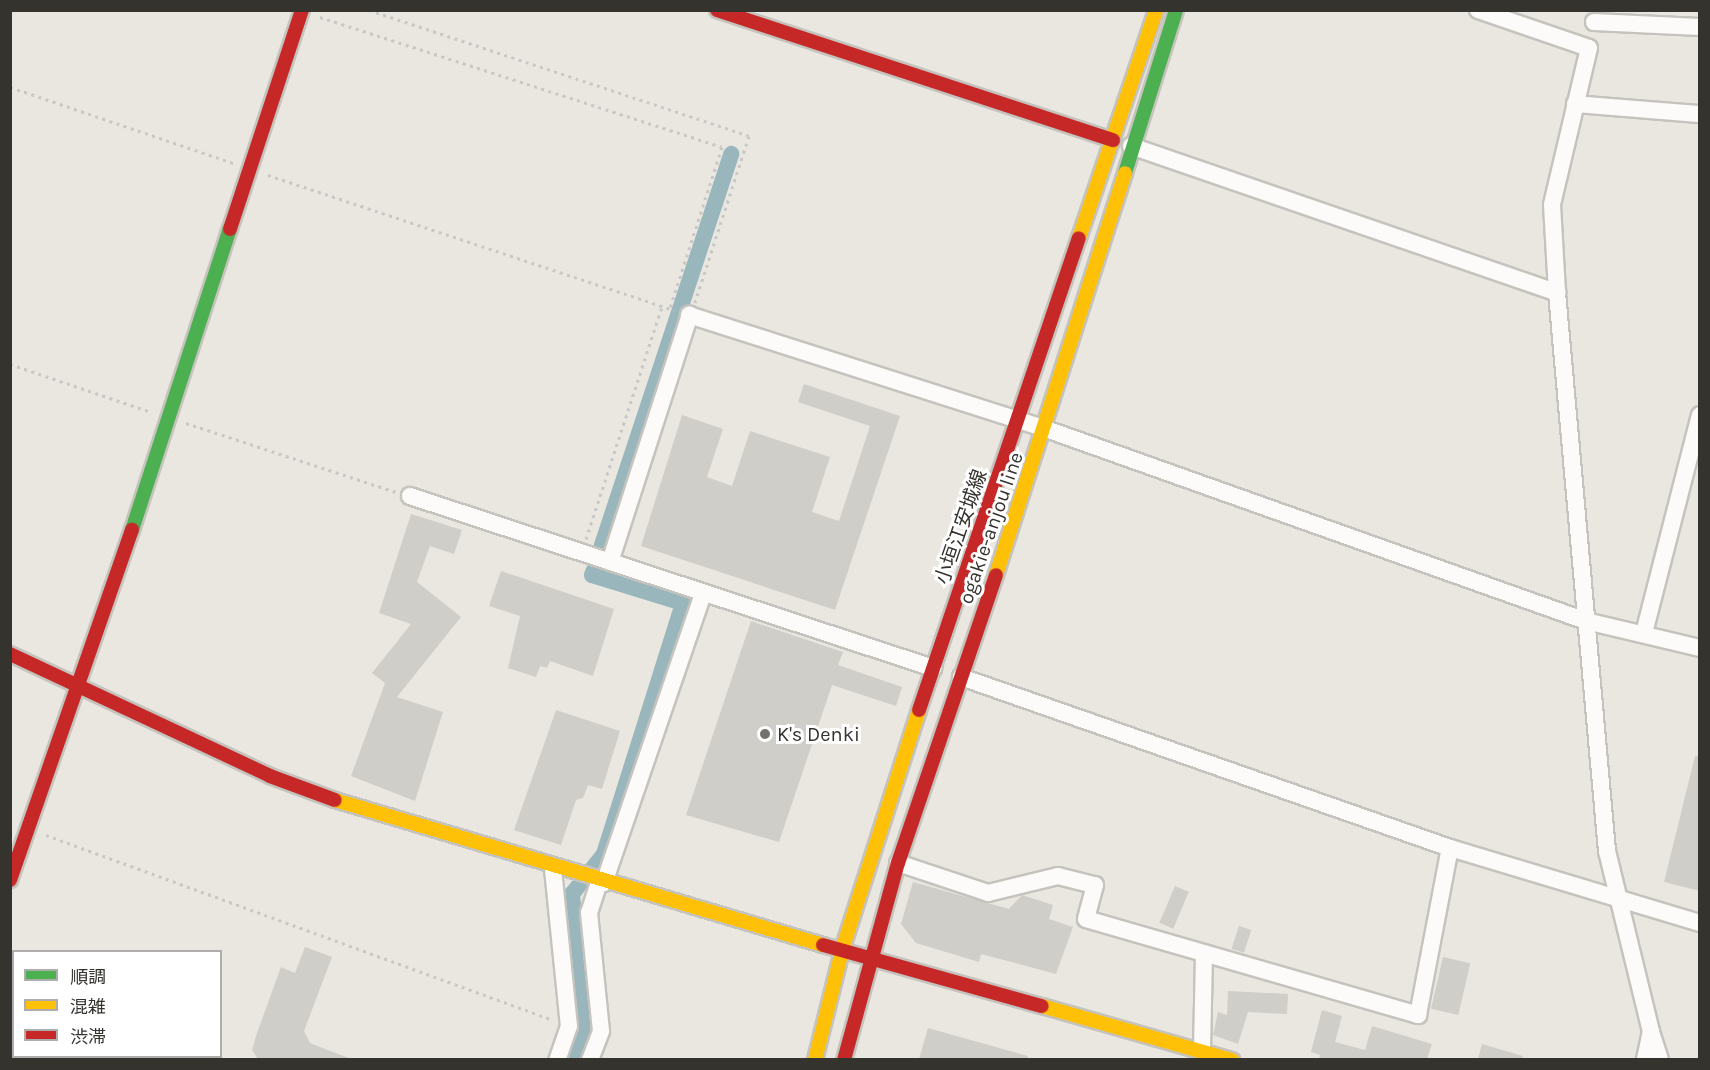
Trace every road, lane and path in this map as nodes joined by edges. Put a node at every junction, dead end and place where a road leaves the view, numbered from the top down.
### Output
1 (369, 10) edge
2 (717, 10) edge
3 (1156, 10) edge
4 (1176, 10) edge
5 (1478, 10) edge
6 (302, 11) edge
7 (1596, 16) edge
8 (1700, 27) edge
9 (1589, 48) junction
10 (10, 87) edge
11 (1575, 104) junction
12 (1700, 114) edge
13 (1113, 140) junction
14 (1131, 146) junction
15 (251, 169) junction
16 (1557, 294) junction
17 (662, 306) junction
18 (690, 315) junction
19 (10, 364) edge
20 (1700, 415) edge
21 (170, 418) junction
22 (1018, 420) junction
23 (1046, 429) junction
24 (410, 496) joint
25 (581, 552) junction
26 (610, 562) junction
27 (703, 594) junction
28 (1586, 621) junction
29 (1644, 633) junction
30 (1700, 648) edge
31 (10, 654) edge
32 (933, 668) junction
33 (961, 676) junction
34 (81, 687) junction
35 (29, 829) junction
36 (1450, 848) junction
37 (898, 863) junction
38 (553, 869) junction
39 (10, 880) edge
40 (600, 882) junction
41 (1618, 902) junction
42 (1700, 923) edge
43 (843, 947) junction
44 (1204, 953) junction
45 (873, 955) junction
46 (569, 1026) junction
47 (1651, 1032) junction
48 (1202, 1050) junction
49 (557, 1059) edge
50 (590, 1059) edge
51 (815, 1059) edge
52 (844, 1059) edge
53 (1232, 1059) edge
54 (1645, 1059) edge
55 (1659, 1059) edge

1 - 18 path
2 - 13 street
3 - 13 street, 小垣江安城線
4 - 14 street, ogakie-anjou line
5 - 9 street
6 - 15 street
6 - 17 path
7 - 8 street
7 - 9 street
9 - 11 street
10 - 15 path
11 - 12 street
11 - 16 street
13 - 22 street, 小垣江安城線
14 - 16 street
14 - 23 street, ogakie-anjou line
15 - 17 path
15 - 21 street
16 - 28 street
17 - 25 path
18 - 22 street
18 - 26 street
19 - 21 path
20 - 29 street
21 - 24 path
21 - 34 street
22 - 23 street
22 - 32 street, 小垣江安城線
23 - 28 street
23 - 33 street, ogakie-anjou line
24 - 25 street
25 - 26 street
26 - 27 street
27 - 32 street
27 - 40 street
28 - 29 street
28 - 41 street
29 - 30 street
31 - 34 street
32 - 43 street, 小垣江安城線
33 - 36 street
33 - 37 street, ogakie-anjou line
34 - 35 street
34 - 38 street
35 - 39 street
35 - 46 path
36 - 41 street
36 - 44 street
37 - 44 street
37 - 45 street, ogakie-anjou line
38 - 40 street
38 - 46 street
40 - 43 street
40 - 50 street
41 - 42 street
41 - 47 street
43 - 45 street
43 - 51 street, 小垣江安城線
44 - 48 street
45 - 48 street
45 - 52 street, ogakie-anjou line
46 - 49 street
47 - 54 street
47 - 55 street
48 - 53 street

